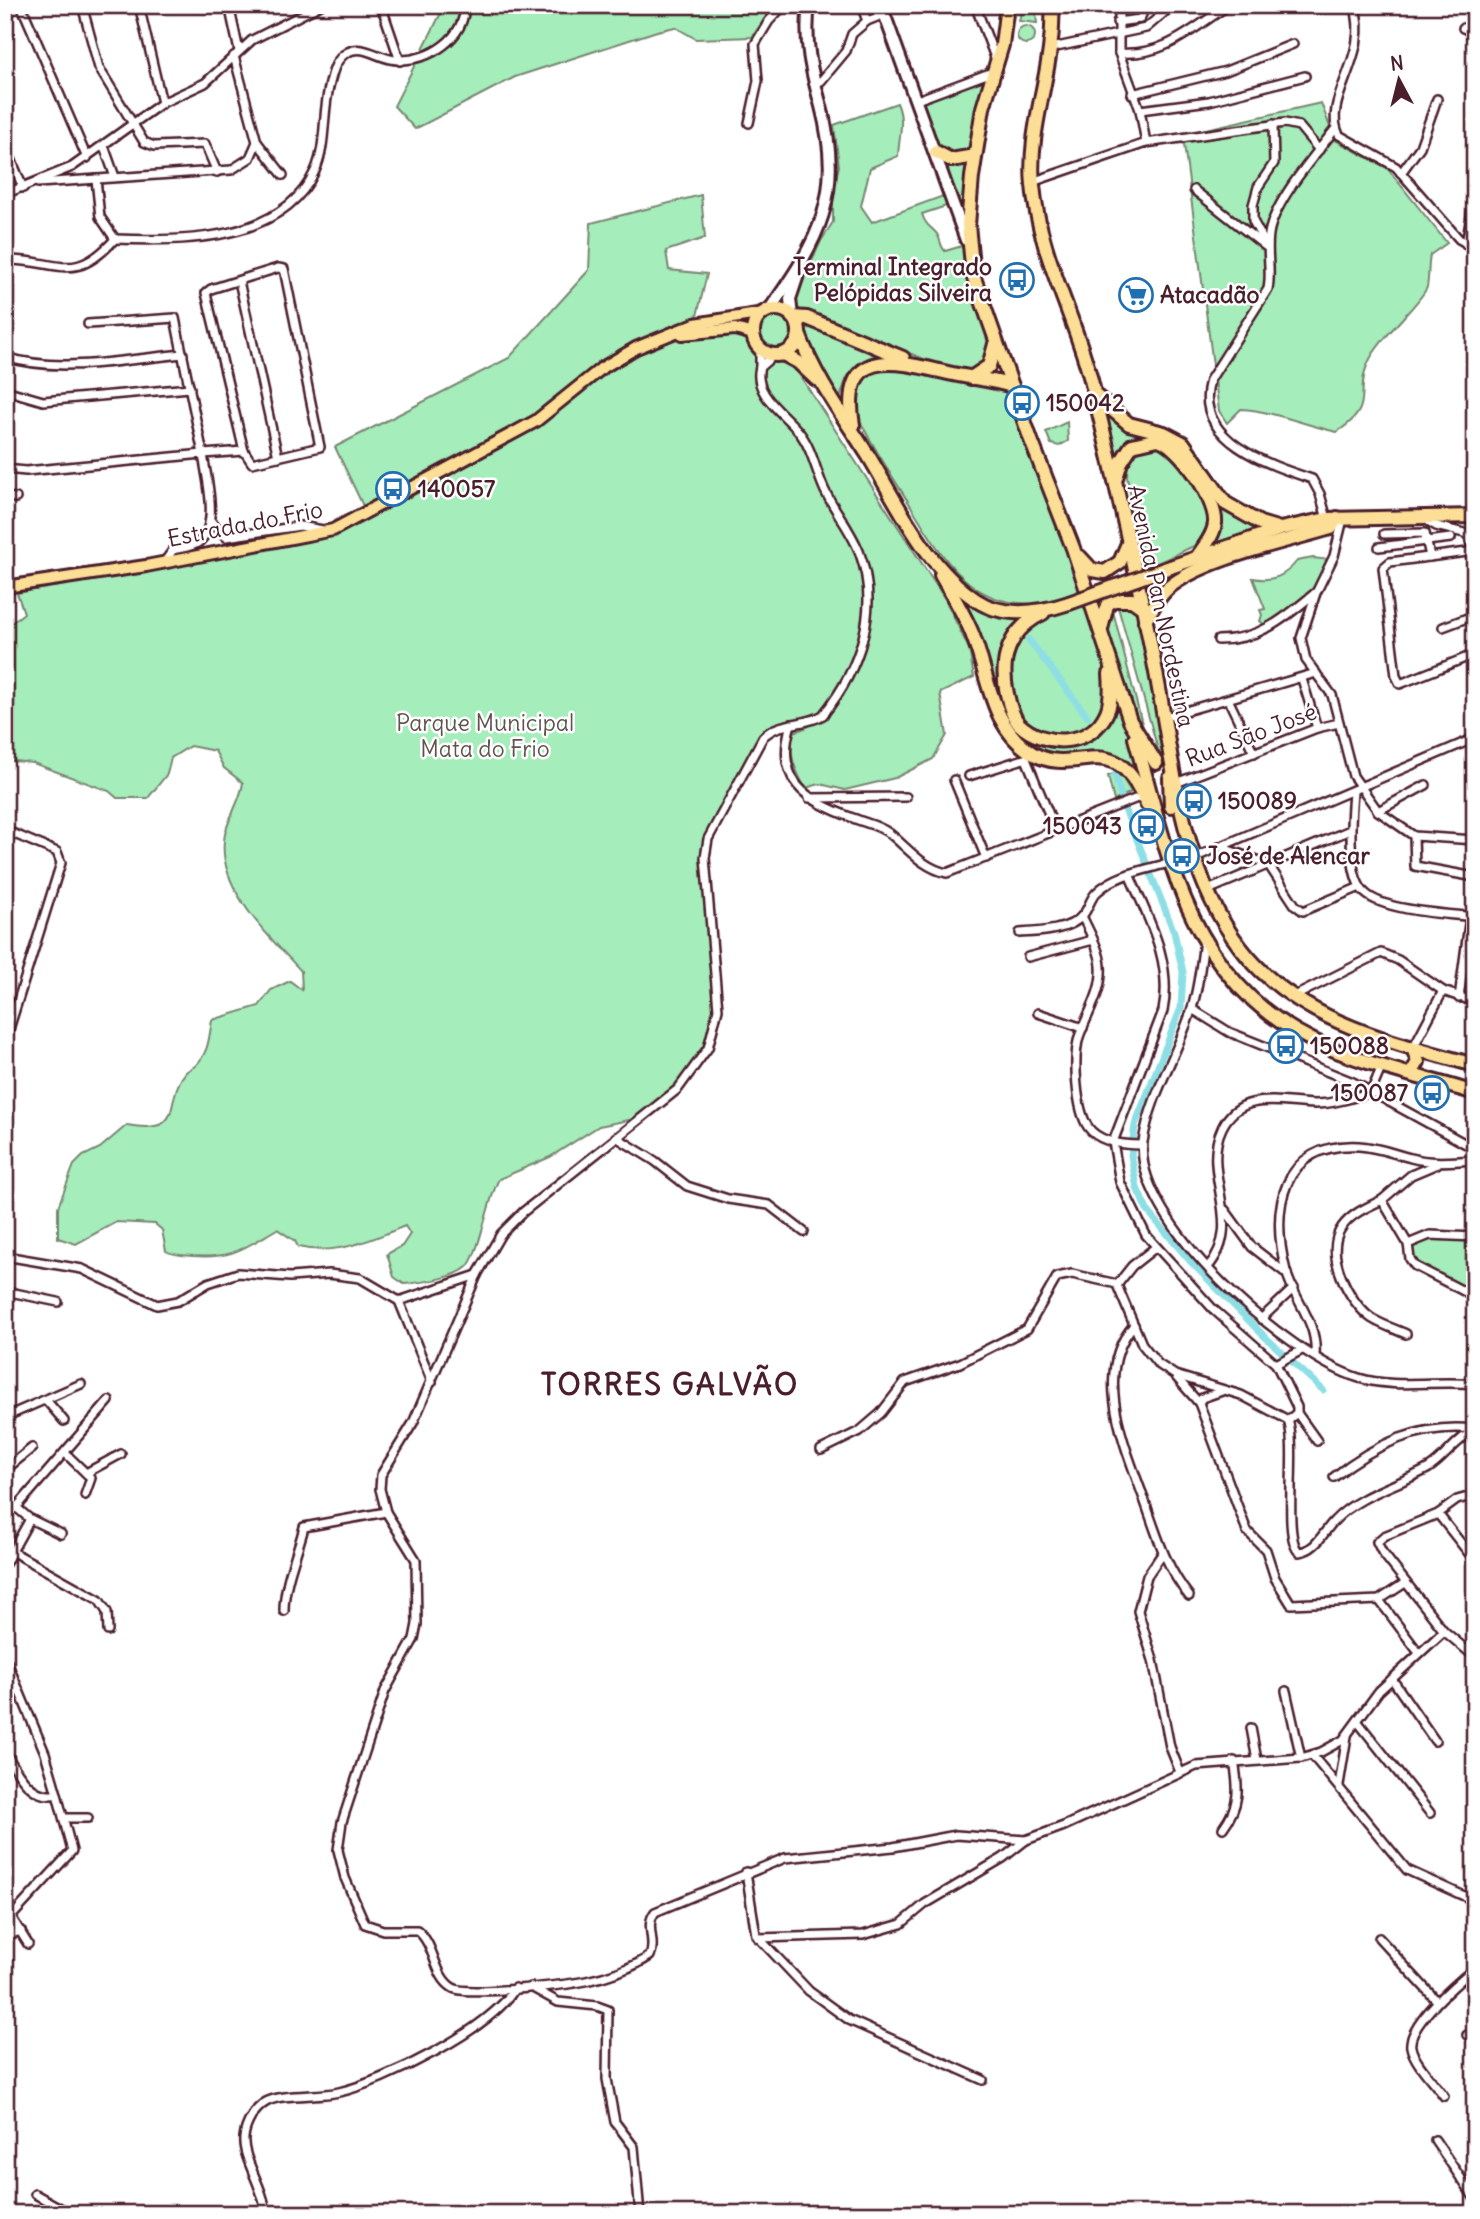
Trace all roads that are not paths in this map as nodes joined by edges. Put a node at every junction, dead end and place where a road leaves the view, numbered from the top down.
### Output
1 (21, 5) edge
2 (82, 5) edge
3 (139, 5) edge
4 (229, 5) edge
5 (321, 5) edge
6 (381, 5) edge
7 (465, 5) edge
8 (785, 5) edge
9 (809, 5) edge
10 (861, 5) edge
11 (975, 5) edge
12 (1007, 5) edge
13 (1052, 5) edge
14 (1119, 5) edge
15 (1146, 5) edge
16 (1173, 5) edge
17 (1230, 5) edge
18 (1354, 5) edge
19 (883, 10) edge
20 (867, 20) junction
21 (1118, 22) junction
22 (1464, 28) dead end
23 (1117, 33) junction
24 (1475, 33) edge
25 (1293, 44) dead end
26 (1052, 48) junction
27 (1119, 53) junction
28 (236, 54) junction
29 (400, 61) junction
30 (996, 67) junction
31 (1305, 76) dead end
32 (821, 81) dead end
33 (1132, 94) junction
34 (1437, 99) dead end
35 (917, 100) junction
36 (163, 103) junction
37 (1140, 110) junction
38 (749, 123) dead end
39 (1273, 124) junction
40 (133, 125) junction
41 (1336, 128) junction
42 (257, 142) junction
43 (1146, 143) junction
44 (5, 144) edge
45 (104, 146) junction
46 (1319, 150) junction
47 (936, 152) junction
48 (975, 156) junction
49 (87, 158) junction
50 (218, 172) junction
51 (1401, 173) junction
52 (283, 175) dead end
53 (115, 177) junction
54 (96, 180) junction
55 (1032, 182) junction
56 (34, 183) junction
57 (23, 188) junction
58 (1194, 190) dead end
59 (5, 194) edge
60 (1475, 194) edge
61 (115, 239) junction
62 (1466, 244) junction
63 (1268, 248) junction
64 (1475, 248) edge
65 (969, 250) junction
66 (5, 260) edge
67 (803, 261) junction
68 (239, 281) junction
69 (767, 312) junction
70 (792, 316) junction
71 (88, 324) dead end
72 (753, 334) junction
73 (799, 334) junction
74 (995, 337) junction
75 (652, 340) junction
76 (760, 349) junction
77 (183, 354) junction
78 (778, 355) junction
79 (5, 357) edge
80 (760, 367) junction
81 (926, 367) junction
82 (971, 378) junction
83 (1012, 386) junction
84 (190, 388) junction
85 (5, 390) edge
86 (826, 391) junction
87 (1094, 394) junction
88 (854, 433) junction
89 (244, 451) junction
90 (203, 454) junction
91 (278, 457) junction
92 (5, 469) edge
93 (1114, 485) junction
94 (5, 497) edge
95 (16, 498) dead end
96 (1475, 508) edge
97 (1419, 516) junction
98 (1447, 516) junction
99 (1475, 516) edge
100 (1335, 518) junction
101 (210, 520) junction
102 (1280, 529) junction
103 (327, 531) junction
104 (1384, 534) dead end
105 (5, 537) edge
106 (1451, 538) dead end
107 (1129, 541) junction
108 (1427, 541) junction
109 (5, 545) edge
110 (1378, 547) dead end
111 (1073, 548) junction
112 (1474, 552) edge
113 (1197, 557) junction
114 (1430, 557) junction
115 (933, 559) junction
116 (164, 561) junction
117 (5, 587) edge
118 (1316, 593) junction
119 (1142, 607) junction
120 (1053, 608) junction
121 (1475, 615) edge
122 (1145, 621) junction
123 (1443, 627) dead end
124 (1101, 630) junction
125 (1218, 640) dead end
126 (1475, 654) edge
127 (1110, 660) junction
128 (1316, 673) junction
129 (1302, 680) junction
130 (1229, 701) junction
131 (1165, 718) junction
132 (1130, 721) junction
133 (1339, 723) junction
134 (791, 724) junction
135 (1317, 728) junction
136 (1475, 738) edge
137 (1254, 753) junction
138 (1170, 754) junction
139 (1030, 756) junction
140 (1156, 763) dead end
141 (969, 776) dead end
142 (954, 780) dead end
143 (1176, 783) junction
144 (1426, 785) dead end
145 (1356, 790) junction
146 (1147, 795) junction
147 (906, 797) dead end
148 (808, 798) junction
149 (1171, 806) dead end
150 (1378, 811) junction
151 (5, 830) edge
152 (1350, 830) junction
153 (1056, 831) junction
154 (1414, 836) junction
155 (1475, 840) edge
156 (1222, 847) junction
157 (1196, 857) junction
158 (986, 858) junction
159 (1169, 863) junction
160 (1268, 864) junction
161 (1129, 874) junction
162 (1475, 877) edge
163 (1360, 887) junction
164 (1208, 890) junction
165 (1082, 916) junction
166 (1473, 917) edge
167 (1020, 933) dead end
168 (1093, 940) junction
169 (1203, 940) junction
170 (1028, 957) dead end
171 (1443, 991) junction
172 (1292, 998) junction
173 (1459, 998) junction
174 (1475, 1002) edge
175 (1192, 1009) junction
176 (1038, 1013) dead end
177 (1083, 1028) junction
178 (5, 1042) edge
179 (1413, 1048) junction
180 (1443, 1057) junction
181 (1382, 1065) junction
182 (1475, 1065) edge
183 (1411, 1074) junction
184 (1432, 1080) junction
185 (1371, 1092) junction
186 (1475, 1093) edge
187 (616, 1137) junction
188 (1113, 1142) junction
189 (1139, 1145) junction
190 (1475, 1149) edge
191 (1475, 1160) edge
192 (1439, 1163) junction
193 (1382, 1200) junction
194 (1223, 1207) junction
195 (804, 1232) dead end
196 (1475, 1237) edge
197 (1408, 1244) junction
198 (1156, 1247) junction
199 (5, 1256) edge
200 (1208, 1267) junction
201 (1287, 1274) junction
202 (477, 1275) junction
203 (1117, 1284) junction
204 (1294, 1288) junction
205 (5, 1292) edge
206 (1475, 1297) edge
207 (399, 1301) junction
208 (58, 1302) dead end
209 (1261, 1320) junction
210 (1134, 1325) junction
211 (1406, 1334) dead end
212 (1298, 1352) junction
213 (1315, 1355) junction
214 (1276, 1364) junction
215 (1175, 1375) junction
216 (432, 1381) junction
217 (81, 1384) dead end
218 (1475, 1384) edge
219 (1224, 1391) junction
220 (46, 1400) junction
221 (109, 1401) dead end
222 (1199, 1402) junction
223 (1297, 1413) junction
224 (5, 1417) edge
225 (1288, 1420) junction
226 (64, 1421) dead end
227 (1475, 1429) edge
228 (1317, 1441) dead end
229 (32, 1448) dead end
230 (821, 1450) dead end
231 (65, 1453) junction
232 (121, 1454) dead end
233 (5, 1470) edge
234 (86, 1473) junction
235 (1334, 1477) dead end
236 (1475, 1494) edge
237 (85, 1495) dead end
238 (5, 1499) edge
239 (16, 1508) junction
240 (386, 1512) junction
241 (1438, 1514) junction
242 (30, 1519) junction
243 (61, 1534) dead end
244 (13, 1552) junction
245 (1162, 1554) junction
246 (1475, 1561) edge
247 (5, 1564) edge
248 (1405, 1583) junction
249 (1189, 1596) dead end
250 (1379, 1600) junction
251 (284, 1611) dead end
252 (108, 1631) dead end
253 (1444, 1631) junction
254 (1419, 1653) junction
255 (5, 1657) edge
256 (1475, 1657) edge
257 (1392, 1679) junction
258 (1286, 1691) dead end
259 (1358, 1722) junction
260 (1251, 1728) dead end
261 (1347, 1736) junction
262 (1435, 1741) dead end
263 (5, 1752) edge
264 (1312, 1755) junction
265 (1301, 1758) junction
266 (1257, 1760) junction
267 (1234, 1761) junction
268 (1180, 1772) junction
269 (1339, 1785) junction
270 (53, 1796) junction
271 (1430, 1813) dead end
272 (65, 1818) junction
273 (88, 1818) dead end
274 (1223, 1828) dead end
275 (1026, 1840) junction
276 (746, 1872) junction
277 (1475, 1901) edge
278 (5, 1907) edge
279 (12, 1916) junction
280 (21, 1931) junction
281 (5, 1936) edge
282 (758, 1938) junction
283 (1379, 1938) dead end
284 (28, 1944) dead end
285 (1474, 1970) edge
286 (531, 1987) junction
287 (516, 1988) junction
288 (1437, 2001) junction
289 (1467, 2035) dead end
290 (1475, 2040) edge
291 (983, 2080) dead end
292 (1444, 2096) dead end
293 (1435, 2140) dead end
294 (35, 2194) dead end
295 (1475, 2199) edge
296 (71, 2214) edge
297 (266, 2214) edge
298 (640, 2214) edge

1 - 49 street
2 - 40 street
3 - 36 street
4 - 28 street
5 - 28 street
6 - 29 street
7 - 29 street
8 - 38 street
9 - 67 main road
10 - 20 street
11 - 30 street
12 - 30 highway
13 - 26 highway, Avenida Pan Nordestina
14 - 21 street
15 - 21 street
16 - 23 street
17 - 27 street
18 - 41 street
19 - 20 street
19 - 35 main road
20 - 32 street
21 - 23 street
22 - 24 street
23 - 26 street
23 - 27 street
25 - 33 street
26 - 55 highway, Avenida Pan Nordestina
27 - 33 street
28 - 36 street
28 - 42 street
29 - 61 street
30 - 35 street
30 - 48 highway
31 - 37 street
33 - 37 street
34 - 51 street
35 - 47 main road
36 - 40 street
37 - 43 street
39 - 43 street
39 - 46 street
39 - 63 street
40 - 45 street
40 - 50 street
41 - 46 street
41 - 51 street
42 - 50 street
42 - 52 street
43 - 55 street
44 - 57 street
45 - 49 street
45 - 53 street
46 - 63 street
47 - 48 highway
47 - 65 main road
48 - 65 highway
49 - 56 street
50 - 53 street
51 - 62 street
53 - 54 street
54 - 56 street
54 - 61 street
55 - 87 highway, Avenida Pan Nordestina
56 - 57 street
57 - 59 street
58 - 63 street
60 - 62 street
61 - 66 street
62 - 64 street
63 - 100 street
65 - 74 highway
67 - 69 main road
67 - 70 main road
68 - 89 street
68 - 91 street
68 - 91 street
69 - 70 highway
69 - 72 highway
69 - 75 main road, Estrada do Frio
70 - 73 highway
70 - 81 highway
71 - 77 street
72 - 75 main road, Estrada do Frio
72 - 76 highway
73 - 78 highway
73 - 86 highway
74 - 82 highway
74 - 83 highway
75 - 103 main road, Estrada do Frio
76 - 78 highway
76 - 80 street
77 - 79 street
77 - 84 street
78 - 80 street
78 - 86 highway
80 - 134 street
81 - 82 highway
81 - 88 highway
82 - 83 highway
83 - 111 highway
84 - 85 street
84 - 90 street
86 - 88 highway
87 - 93 highway, Avenida Pan Nordestina
87 - 102 highway
88 - 115 highway
89 - 90 street
89 - 91 street
90 - 92 street
90 - 101 street
93 - 107 highway, Avenida Pan Nordestina
93 - 113 highway
94 - 95 street
96 - 98 highway
97 - 98 highway
97 - 100 highway
97 - 112 street
98 - 99 highway
100 - 102 highway
100 - 118 street
100 - 122 highway
101 - 103 street
101 - 116 street
102 - 113 highway
103 - 116 main road, Estrada do Frio
104 - 108 street
105 - 109 street
106 - 108 street
107 - 111 highway
107 - 119 highway, Avenida Pan Nordestina
108 - 110 street
108 - 114 street
111 - 124 highway
112 - 114 street
113 - 120 highway, bridge
114 - 126 street
115 - 120 highway
115 - 139 highway
116 - 117 main road, Estrada do Frio
118 - 125 street
118 - 128 street
119 - 122 highway, Avenida Pan Nordestina
119 - 124 highway
120 - 127 highway
121 - 123 street
122 - 131 highway, Avenida Pan Nordestina
124 - 127 highway
127 - 132 highway
128 - 129 street
128 - 133 street
129 - 130 street
129 - 135 street
130 - 131 street
130 - 137 street
131 - 138 highway, Avenida Pan Nordestina
132 - 140 highway
132 - 146 highway
133 - 135 street, Rua São José
133 - 145 street
134 - 148 street
134 - 187 street
135 - 137 street, Rua São José
136 - 145 street
137 - 143 street, Rua São José
138 - 143 highway, Avenida Pan Nordestina
138 - 149 highway
139 - 141 street
139 - 146 highway
139 - 153 street
142 - 158 street
143 - 157 highway, Avenida Pan Nordestina
144 - 150 street
145 - 150 street
145 - 152 street
145 - 156 street
146 - 153 street
146 - 159 highway
147 - 148 street
148 - 158 street
150 - 154 street
151 - 178 street
152 - 160 street
152 - 163 street
153 - 158 street
154 - 155 street
154 - 162 street
156 - 157 street
156 - 160 street
157 - 164 highway, Avenida Pan Nordestina
159 - 161 street
159 - 169 highway
160 - 163 street
160 - 164 street
161 - 165 street
161 - 188 street
163 - 166 street
164 - 172 highway, Avenida Pan Nordestina
165 - 167 street
165 - 168 street
166 - 173 street
168 - 170 street
168 - 177 street
169 - 175 street
169 - 181 highway
171 - 172 street
171 - 173 street
171 - 179 street
172 - 179 highway, Avenida Pan Nordestina
173 - 174 street
175 - 185 street
175 - 189 street
176 - 177 street
177 - 188 street
179 - 180 highway, Avenida Pan Nordestina
179 - 183 highway
180 - 182 highway, Avenida Pan Nordestina
180 - 184 highway
181 - 183 highway
181 - 185 street
183 - 184 highway
184 - 186 highway
185 - 190 street
185 - 194 street
187 - 195 street
187 - 202 street
188 - 189 street
188 - 198 street
189 - 200 street
191 - 192 street
192 - 193 street
192 - 201 street
193 - 197 street
193 - 211 street
194 - 200 street
194 - 201 street
196 - 197 street
197 - 206 street
198 - 203 street
198 - 214 street
199 - 207 street
200 - 209 street
201 - 204 street
202 - 207 street
202 - 216 street
203 - 210 street
203 - 230 street
204 - 209 street
204 - 213 street
205 - 208 street
207 - 216 street
209 - 212 street
210 - 215 street
210 - 245 street
212 - 213 street
212 - 214 street
213 - 218 street
214 - 223 street
215 - 219 street
215 - 222 street
216 - 240 street
217 - 220 street
219 - 222 street
219 - 225 street
220 - 224 street
220 - 226 street
221 - 231 street
222 - 250 street
223 - 225 street
223 - 228 street
225 - 227 street
227 - 235 street
229 - 233 street
231 - 234 street
231 - 239 street
232 - 234 street
234 - 237 street
236 - 241 street
238 - 239 street
239 - 242 street
240 - 251 street
240 - 287 street
241 - 246 street
241 - 248 street
242 - 243 street
242 - 244 street
244 - 247 street
244 - 252 street
245 - 249 street
245 - 268 street
248 - 250 street
248 - 253 street
250 - 254 street
253 - 254 street
253 - 256 street
254 - 257 street
255 - 270 street
257 - 259 street
257 - 262 street
258 - 265 street
259 - 261 street
259 - 271 street
260 - 266 street
261 - 264 street
261 - 269 street
263 - 270 street
264 - 265 street
264 - 269 street
265 - 266 street
266 - 267 street
267 - 268 street
267 - 274 street
268 - 275 street
269 - 277 street
270 - 272 street
272 - 273 street
272 - 279 street
275 - 276 street
275 - 282 street
276 - 282 street
276 - 286 street
278 - 279 street
279 - 280 street
280 - 281 street
280 - 284 street
282 - 291 street
283 - 288 street
285 - 288 street
286 - 287 street
286 - 298 street
287 - 297 street
288 - 292 street
289 - 290 street
293 - 295 street
294 - 296 street

